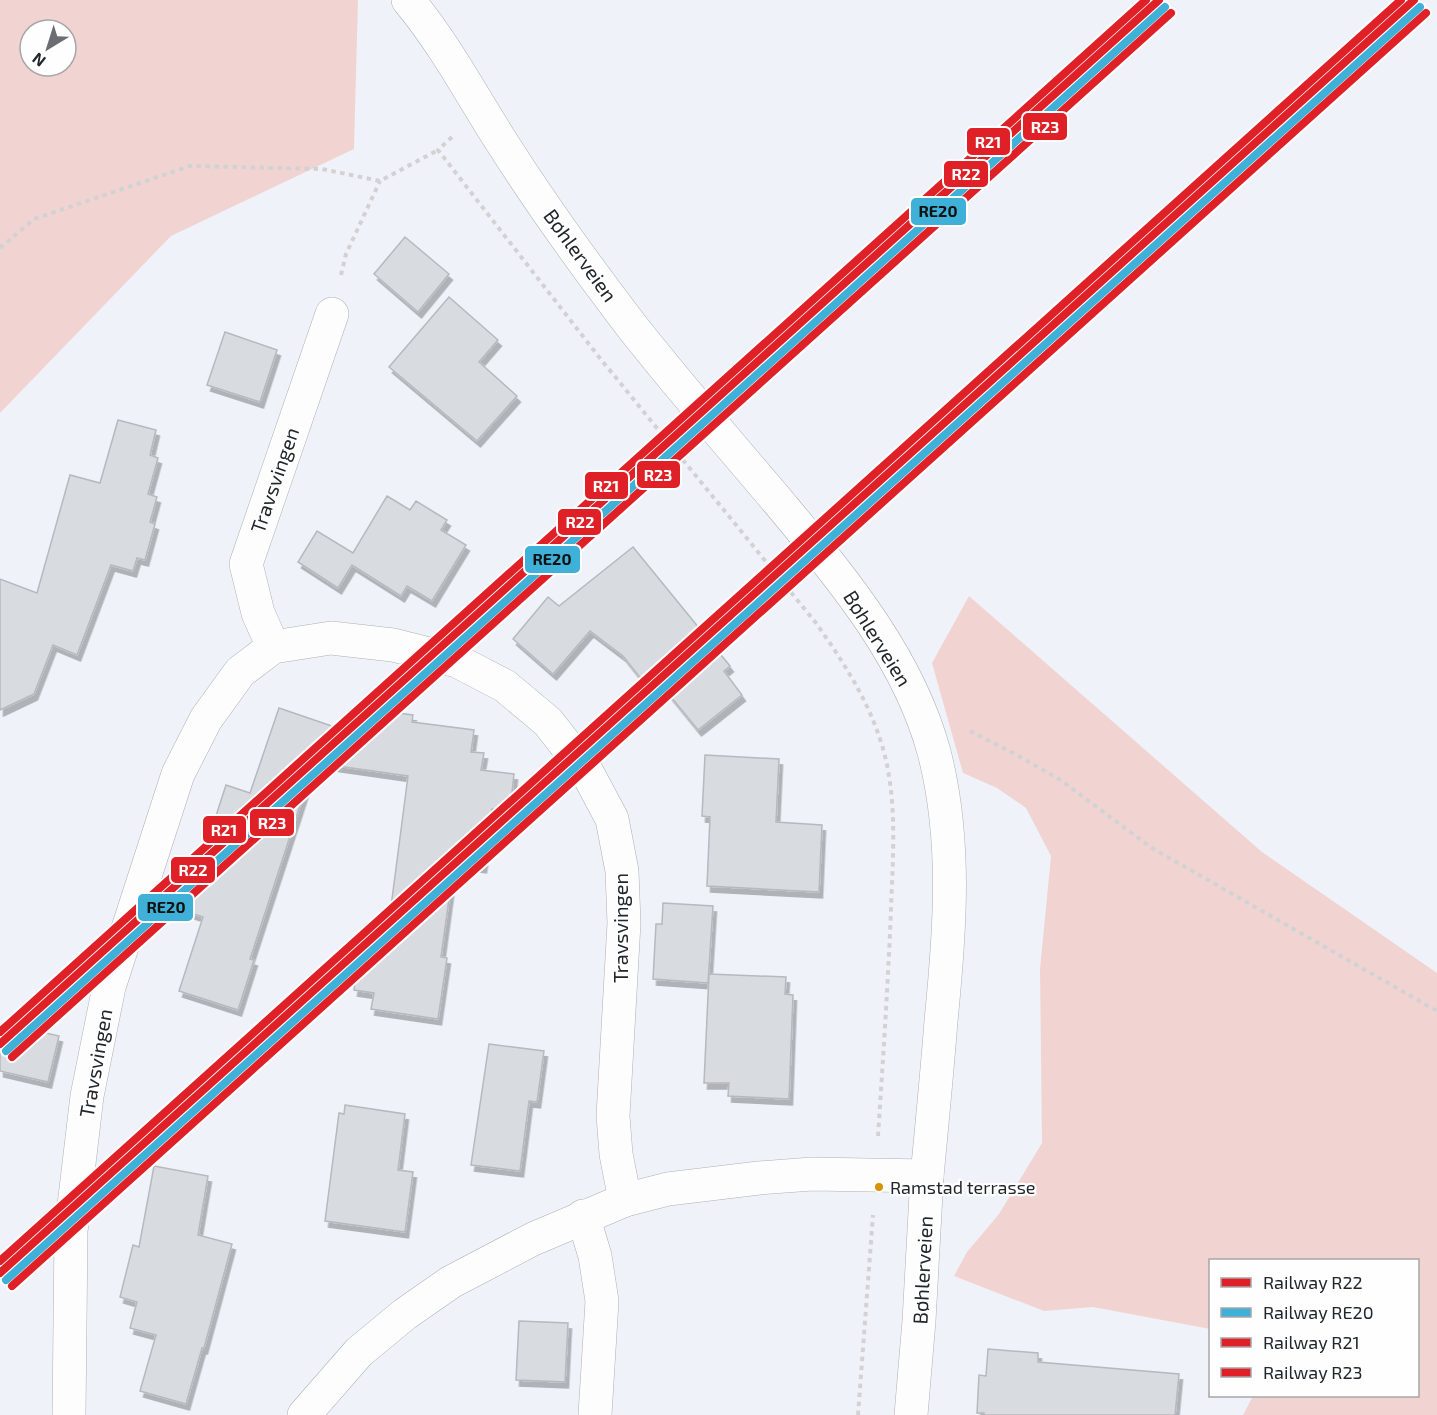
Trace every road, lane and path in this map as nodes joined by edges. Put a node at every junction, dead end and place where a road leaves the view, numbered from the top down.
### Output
1 (408, 0) edge
2 (481, 110) junction
3 (438, 150) junction
4 (380, 181) junction
5 (0, 248) edge
6 (332, 314) joint
7 (273, 647) junction
8 (922, 718) junction
9 (1437, 1011) edge
10 (879, 1123) dead end
11 (927, 1176) junction
12 (625, 1200) junction
13 (583, 1216) junction
14 (873, 1225) dead end
15 (69, 1415) edge
16 (304, 1415) edge
17 (595, 1415) edge
18 (858, 1415) edge
19 (911, 1415) edge

1 - 2 street, Bøhlerveien
2 - 3 path
2 - 8 street, Bøhlerveien
3 - 4 path
3 - 10 path
4 - 5 path
4 - 6 path
6 - 7 street, Travsvingen
7 - 12 street, Travsvingen
7 - 15 street, Travsvingen
8 - 9 path
8 - 11 street, Bøhlerveien
11 - 12 street
11 - 19 street, Bøhlerveien
12 - 13 street
13 - 16 street
13 - 17 street
14 - 18 path

